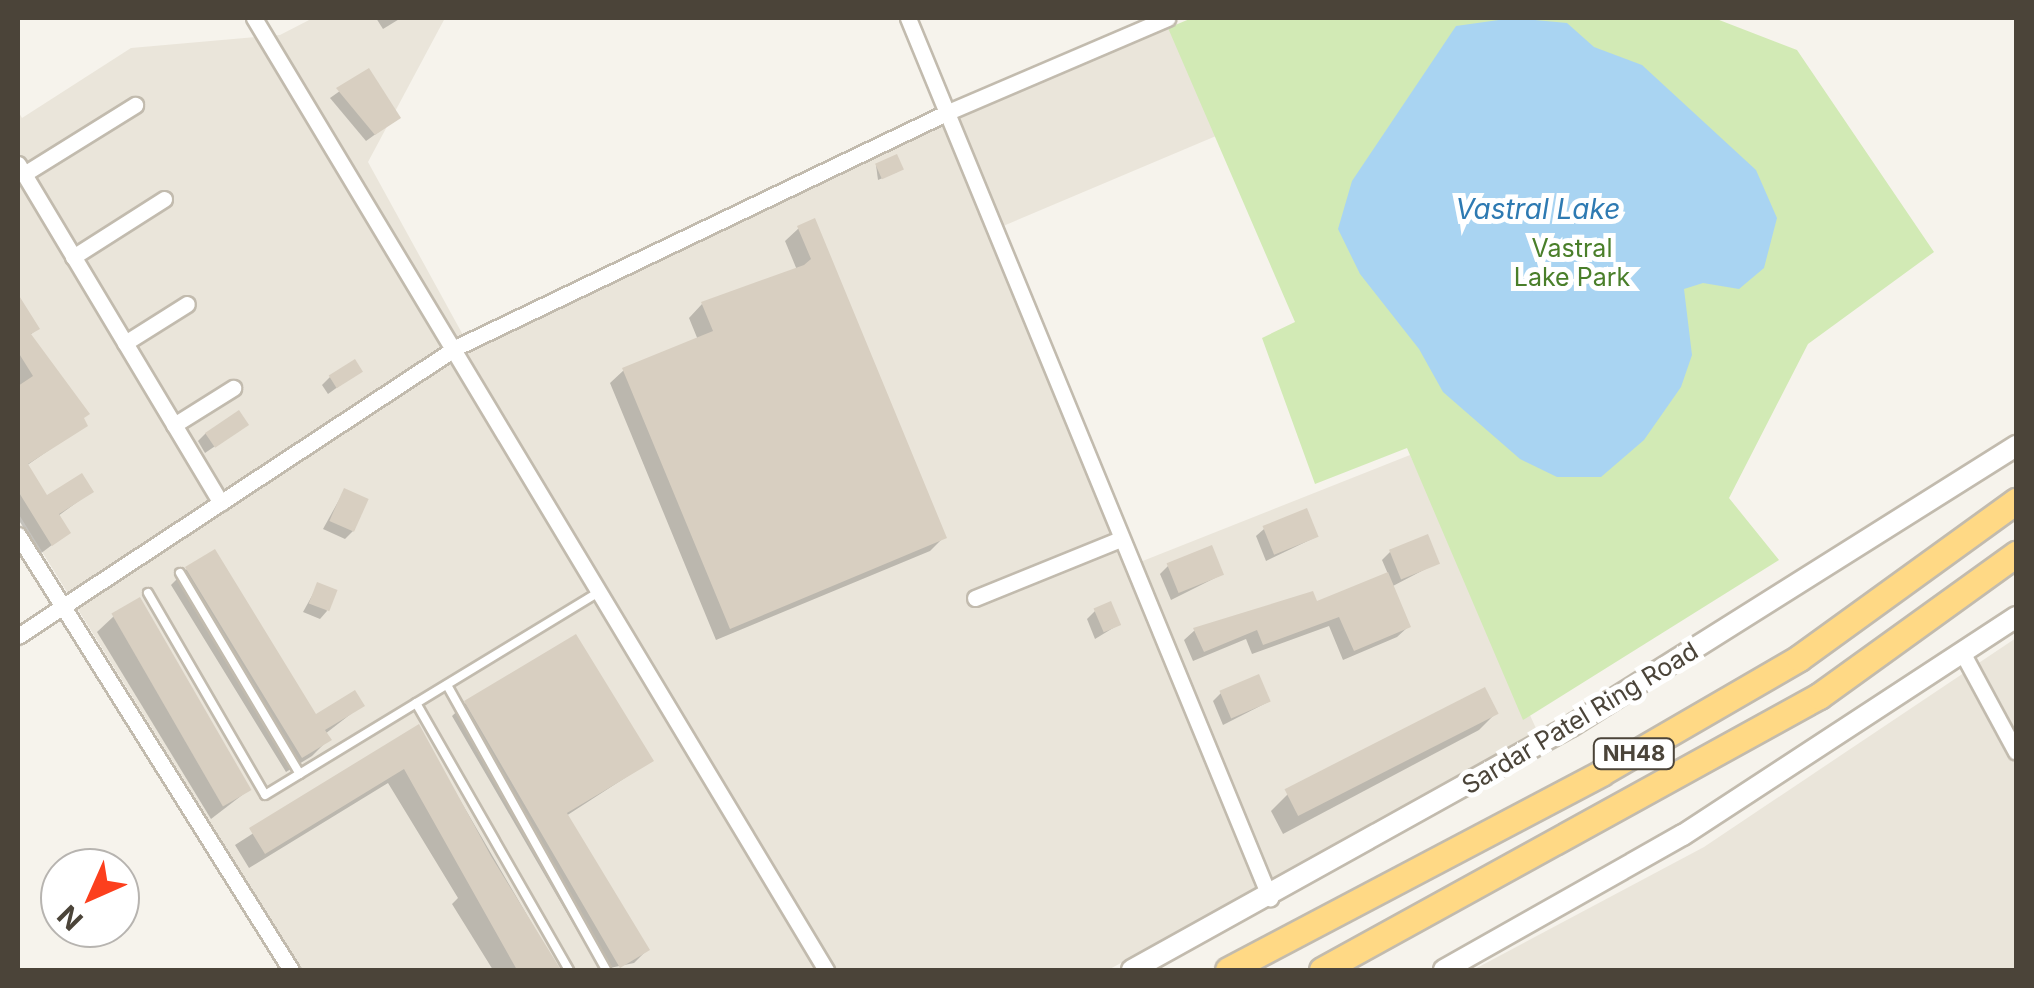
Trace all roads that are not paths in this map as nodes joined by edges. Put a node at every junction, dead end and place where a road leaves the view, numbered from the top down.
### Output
1 (254, 18) edge
2 (908, 18) edge
3 (1168, 18) edge
4 (135, 105) dead end
5 (946, 113) junction
6 (21, 169) edge
7 (164, 199) dead end
8 (73, 257) junction
9 (187, 304) dead end
10 (125, 342) junction
11 (458, 347) junction
12 (233, 388) dead end
13 (174, 426) junction
14 (2016, 446) edge
15 (2016, 501) edge
16 (221, 502) junction
17 (18, 535) edge
18 (1120, 539) junction
19 (2016, 554) edge
20 (180, 573) dead end
21 (598, 592) junction
22 (148, 593) dead end
23 (975, 598) dead end
24 (62, 607) junction
25 (2016, 617) edge
26 (18, 636) edge
27 (1964, 654) junction
28 (447, 685) junction
29 (416, 703) junction
30 (2016, 752) edge
31 (300, 774) junction
32 (1270, 898) junction
33 (291, 970) edge
34 (569, 970) edge
35 (606, 970) edge
36 (826, 970) edge
37 (1132, 970) edge
38 (1228, 970) edge
39 (1322, 970) edge
40 (1444, 970) edge

1 - 11 street
2 - 5 street
3 - 5 street
4 - 6 street
5 - 11 street
5 - 18 street
6 - 8 street
7 - 8 street
8 - 10 street
9 - 10 street
10 - 13 street
11 - 16 street
11 - 21 street
12 - 13 street
13 - 16 street
14 - 32 street, Sardar Patel Ring Road
15 - 38 highway, Sardar Patel Ring Road / NH48
16 - 24 street
17 - 24 street
18 - 23 street
18 - 32 street
19 - 39 highway, NH48
20 - 31 lane
21 - 28 lane
21 - 36 street
22 - 31 lane
24 - 26 street
24 - 33 street
25 - 27 street
27 - 30 street
27 - 40 street
28 - 29 lane
28 - 35 lane
29 - 31 lane
29 - 34 lane
32 - 37 street, Sardar Patel Ring Road

